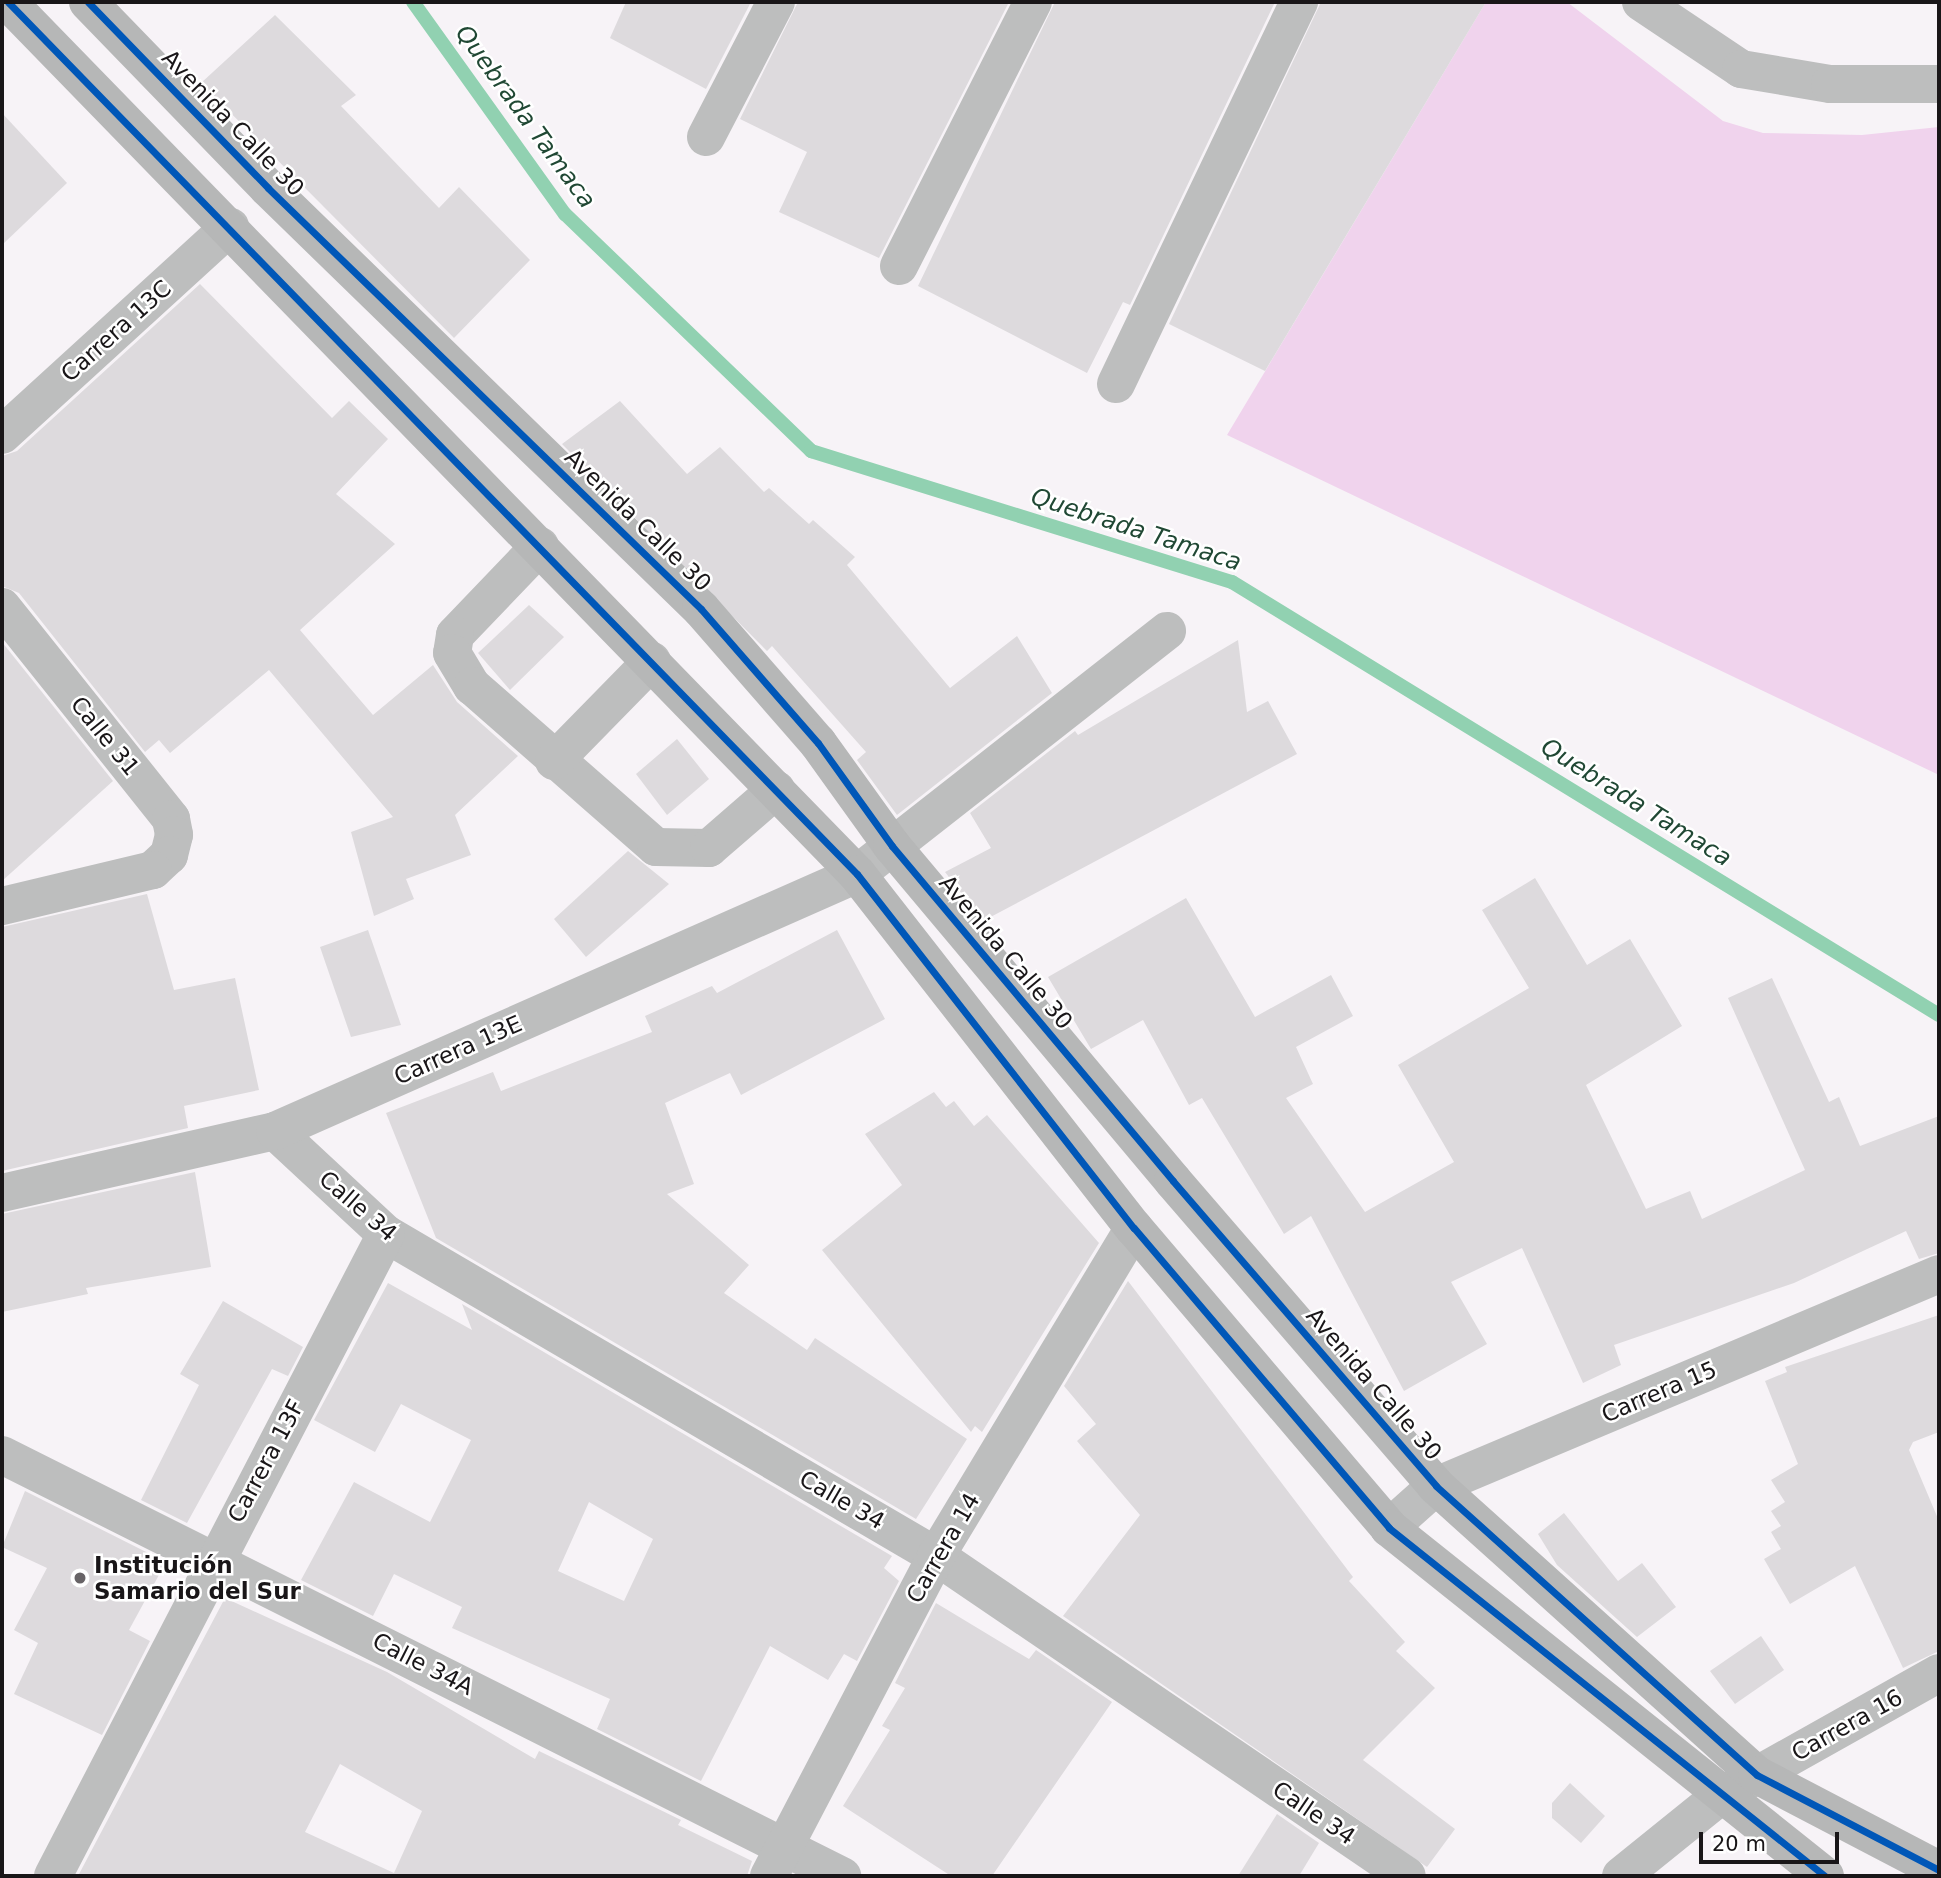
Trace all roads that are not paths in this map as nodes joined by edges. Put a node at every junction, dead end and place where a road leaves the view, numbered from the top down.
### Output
1 (8, 2) edge
2 (88, 2) edge
3 (776, 2) edge
4 (1033, 2) edge
5 (1299, 2) edge
6 (1641, 2) edge
7 (1939, 84) edge
8 (706, 137) dead end
9 (230, 227) junction
10 (899, 267) dead end
11 (1116, 384) dead end
12 (2, 435) edge
13 (540, 546) junction
14 (2, 607) edge
15 (1167, 631) dead end
16 (652, 661) junction
17 (554, 761) junction
18 (776, 790) junction
19 (892, 846) junction
20 (857, 874) junction
21 (2, 906) edge
22 (275, 1131) junction
23 (2, 1193) edge
24 (1134, 1228) junction
25 (386, 1234) junction
26 (1939, 1274) edge
27 (2, 1455) edge
28 (1436, 1486) junction
29 (1389, 1528) junction
30 (936, 1556) junction
31 (215, 1558) junction
32 (1939, 1673) edge
33 (1757, 1775) junction
34 (1720, 1796) junction
35 (777, 1863) edge
36 (1939, 1870) edge
37 (53, 1876) edge
38 (842, 1876) edge
39 (1407, 1876) edge
40 (1621, 1876) edge
41 (1825, 1876) edge

1 - 9 main road
2 - 19 main road, Avenida Calle 30
3 - 8 street
4 - 10 street
5 - 11 street
6 - 7 street
9 - 12 street, Carrera 13C
9 - 13 main road
13 - 16 main road
13 - 17 street
14 - 21 street, Calle 31
15 - 19 street, Carrera 13E
16 - 17 street
16 - 18 main road
17 - 18 street
18 - 20 main road
19 - 20 street, Carrera 13E
19 - 28 main road, Avenida Calle 30
20 - 22 street, Carrera 13E
20 - 24 main road
22 - 23 street, Carrera 13E
22 - 25 street, Calle 34
24 - 29 main road
24 - 30 street, Carrera 14
25 - 30 street, Calle 34
25 - 31 street, Carrera 13F
26 - 28 street, Carrera 15
27 - 31 street, Calle 34A
28 - 29 street, Carrera 15
28 - 33 main road, Avenida Calle 30
29 - 34 main road
30 - 35 street, Carrera 14
30 - 39 street, Calle 34
31 - 35 street, Calle 34A
31 - 37 street, Carrera 13F
32 - 33 street, Carrera 16
33 - 34 street, Carrera 16
33 - 36 main road, Avenida Calle 30
34 - 40 street, Carrera 16
34 - 41 main road
35 - 38 street, Calle 34A

